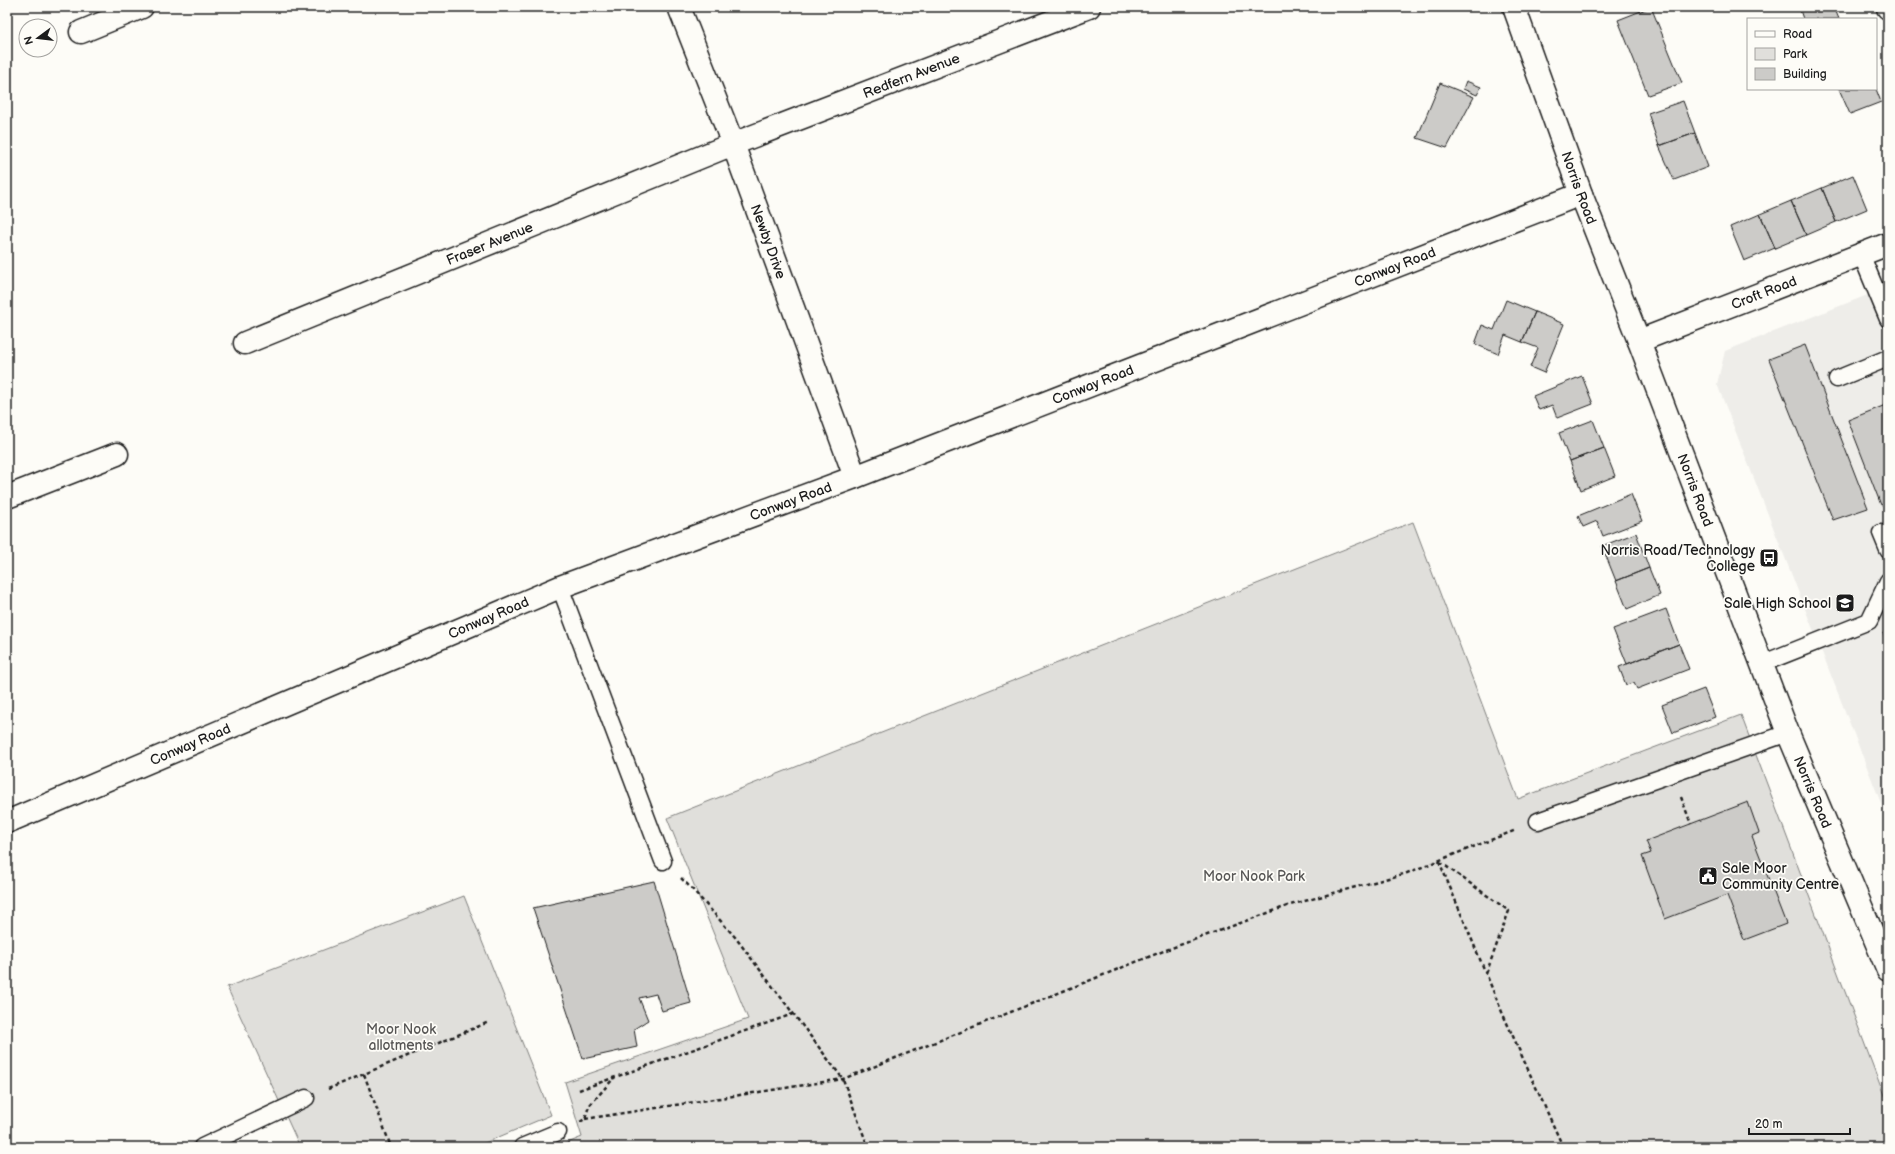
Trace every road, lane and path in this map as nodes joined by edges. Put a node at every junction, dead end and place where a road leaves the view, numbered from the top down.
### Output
1 (142, 7) edge
2 (679, 7) edge
3 (1089, 7) edge
4 (1514, 7) edge
5 (81, 32) dead end
6 (733, 144) junction
7 (1581, 194) junction
8 (1888, 244) edge
9 (1862, 254) junction
10 (1888, 319) edge
11 (1639, 340) junction
12 (246, 343) dead end
13 (1888, 358) edge
14 (1837, 379) dead end
15 (117, 454) dead end
16 (855, 477) junction
17 (7, 497) edge
18 (1882, 533) dead end
19 (1888, 550) edge
20 (1888, 581) edge
21 (560, 588) junction
22 (1762, 664) junction
23 (1788, 733) junction
24 (1538, 821) joint
25 (7, 822) edge
26 (663, 861) joint
27 (1439, 862) junction
28 (1888, 970) edge
29 (1486, 974) junction
30 (794, 1014) junction
31 (489, 1022) dead end
32 (364, 1074) junction
33 (614, 1078) junction
34 (843, 1079) junction
35 (579, 1090) dead end
36 (306, 1098) joint
37 (585, 1119) junction
38 (558, 1132) joint
39 (202, 1147) edge
40 (391, 1147) edge
41 (522, 1147) edge
42 (868, 1147) edge
43 (1564, 1147) edge

1 - 5 street
2 - 6 street, Newby Drive
3 - 6 street, Redfern Avenue
4 - 7 street, Norris Road
6 - 12 street, Fraser Avenue
6 - 16 street, Newby Drive
7 - 11 street, Norris Road
7 - 16 street, Conway Road
8 - 9 street, Croft Road
9 - 10 lane
9 - 11 street, Croft Road
11 - 22 street, Norris Road
13 - 14 lane
15 - 17 street
16 - 21 street, Conway Road
18 - 19 lane
20 - 22 lane
21 - 25 street, Conway Road
21 - 26 lane
22 - 23 street, Norris Road
23 - 24 lane
23 - 28 street, Norris Road
24 - 27 path
26 - 30 path
27 - 29 path
27 - 29 path
27 - 34 path
29 - 43 path
30 - 33 path
30 - 34 path
31 - 32 path
32 - 36 path
32 - 40 path
33 - 35 path
33 - 37 path
34 - 37 path
34 - 42 path
36 - 39 lane
37 - 38 path
38 - 41 lane

